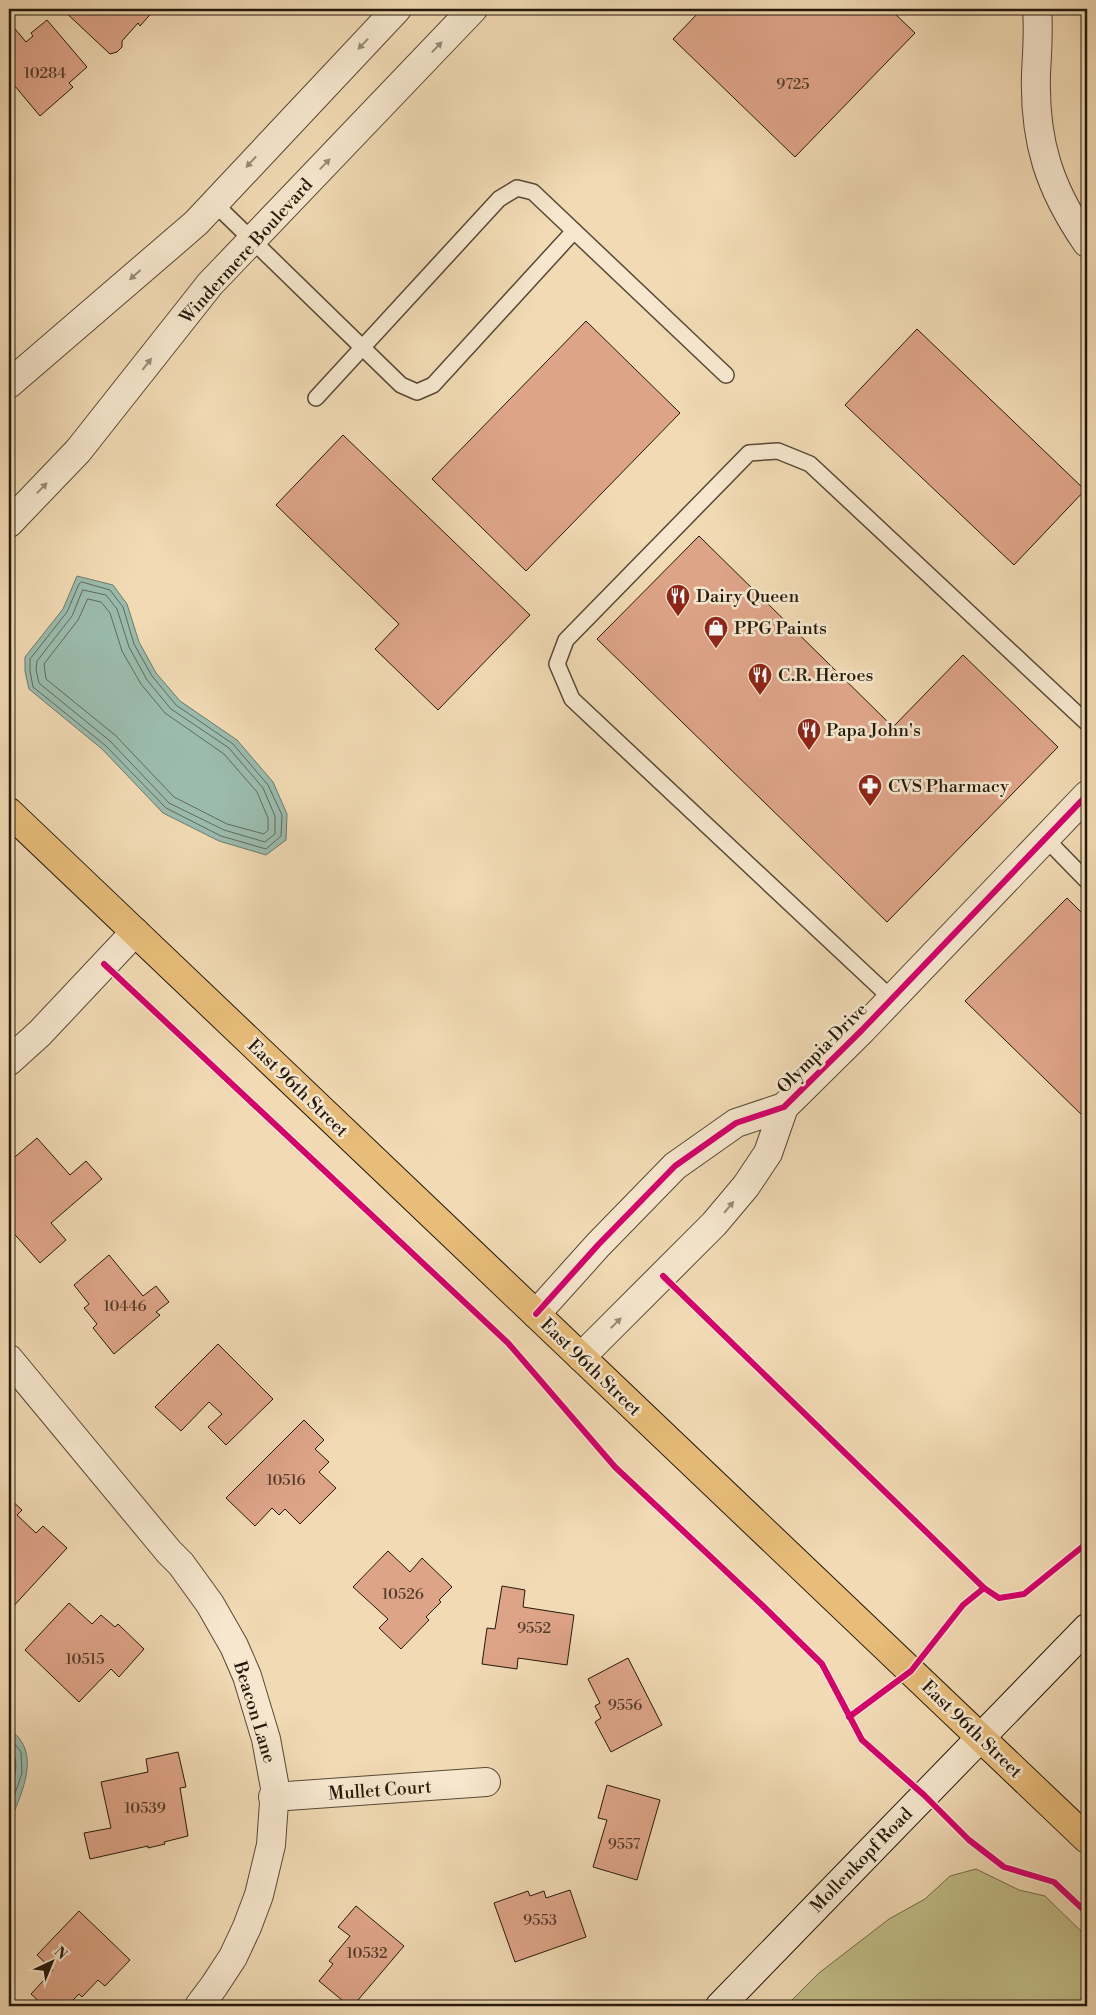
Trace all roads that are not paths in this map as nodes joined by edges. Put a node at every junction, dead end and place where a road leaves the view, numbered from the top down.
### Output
1 (396, 9) edge
2 (473, 9) edge
3 (1037, 9) edge
4 (214, 203) junction
5 (574, 231) junction
6 (253, 240) junction
7 (1087, 243) edge
8 (362, 346) junction
9 (726, 376) dead end
10 (9, 384) edge
11 (316, 398) dead end
12 (9, 524) edge
13 (1087, 723) edge
14 (1087, 795) edge
15 (9, 812) edge
16 (1046, 839) junction
17 (1087, 881) edge
18 (135, 932) junction
19 (892, 999) junction
20 (9, 1061) edge
21 (784, 1107) junction
22 (536, 1314) junction
23 (581, 1358) junction
24 (9, 1359) edge
25 (1087, 1628) edge
26 (980, 1737) junction
27 (486, 1782) dead end
28 (273, 1797) junction
29 (1087, 1839) edge
30 (199, 2006) edge
31 (720, 2006) edge

1 -> 4 street
6 -> 2 street, Windermere Boulevard
3 - 7 street
4 - 6 lane
4 -> 10 street
5 - 8 lane
5 - 8 lane
5 - 9 lane
6 - 8 lane
12 -> 6 street, Windermere Boulevard
8 - 11 lane
13 - 19 lane
14 - 16 street, Olympia Drive
15 - 18 main road, East 96th Street
16 - 17 lane
16 - 19 street, Olympia Drive
18 - 20 street
18 - 22 main road, East 96th Street
19 - 21 street, Olympia Drive
21 - 22 street, Olympia Drive
23 -> 21 street, Olympia Drive
22 - 23 main road, East 96th Street
23 - 26 main road, East 96th Street
24 - 28 street, Beacon Lane
25 - 26 street, Mollenkopf Road
26 - 29 main road, East 96th Street
26 - 31 street, Mollenkopf Road
27 - 28 street, Mullet Court
28 - 30 street, Beacon Lane

